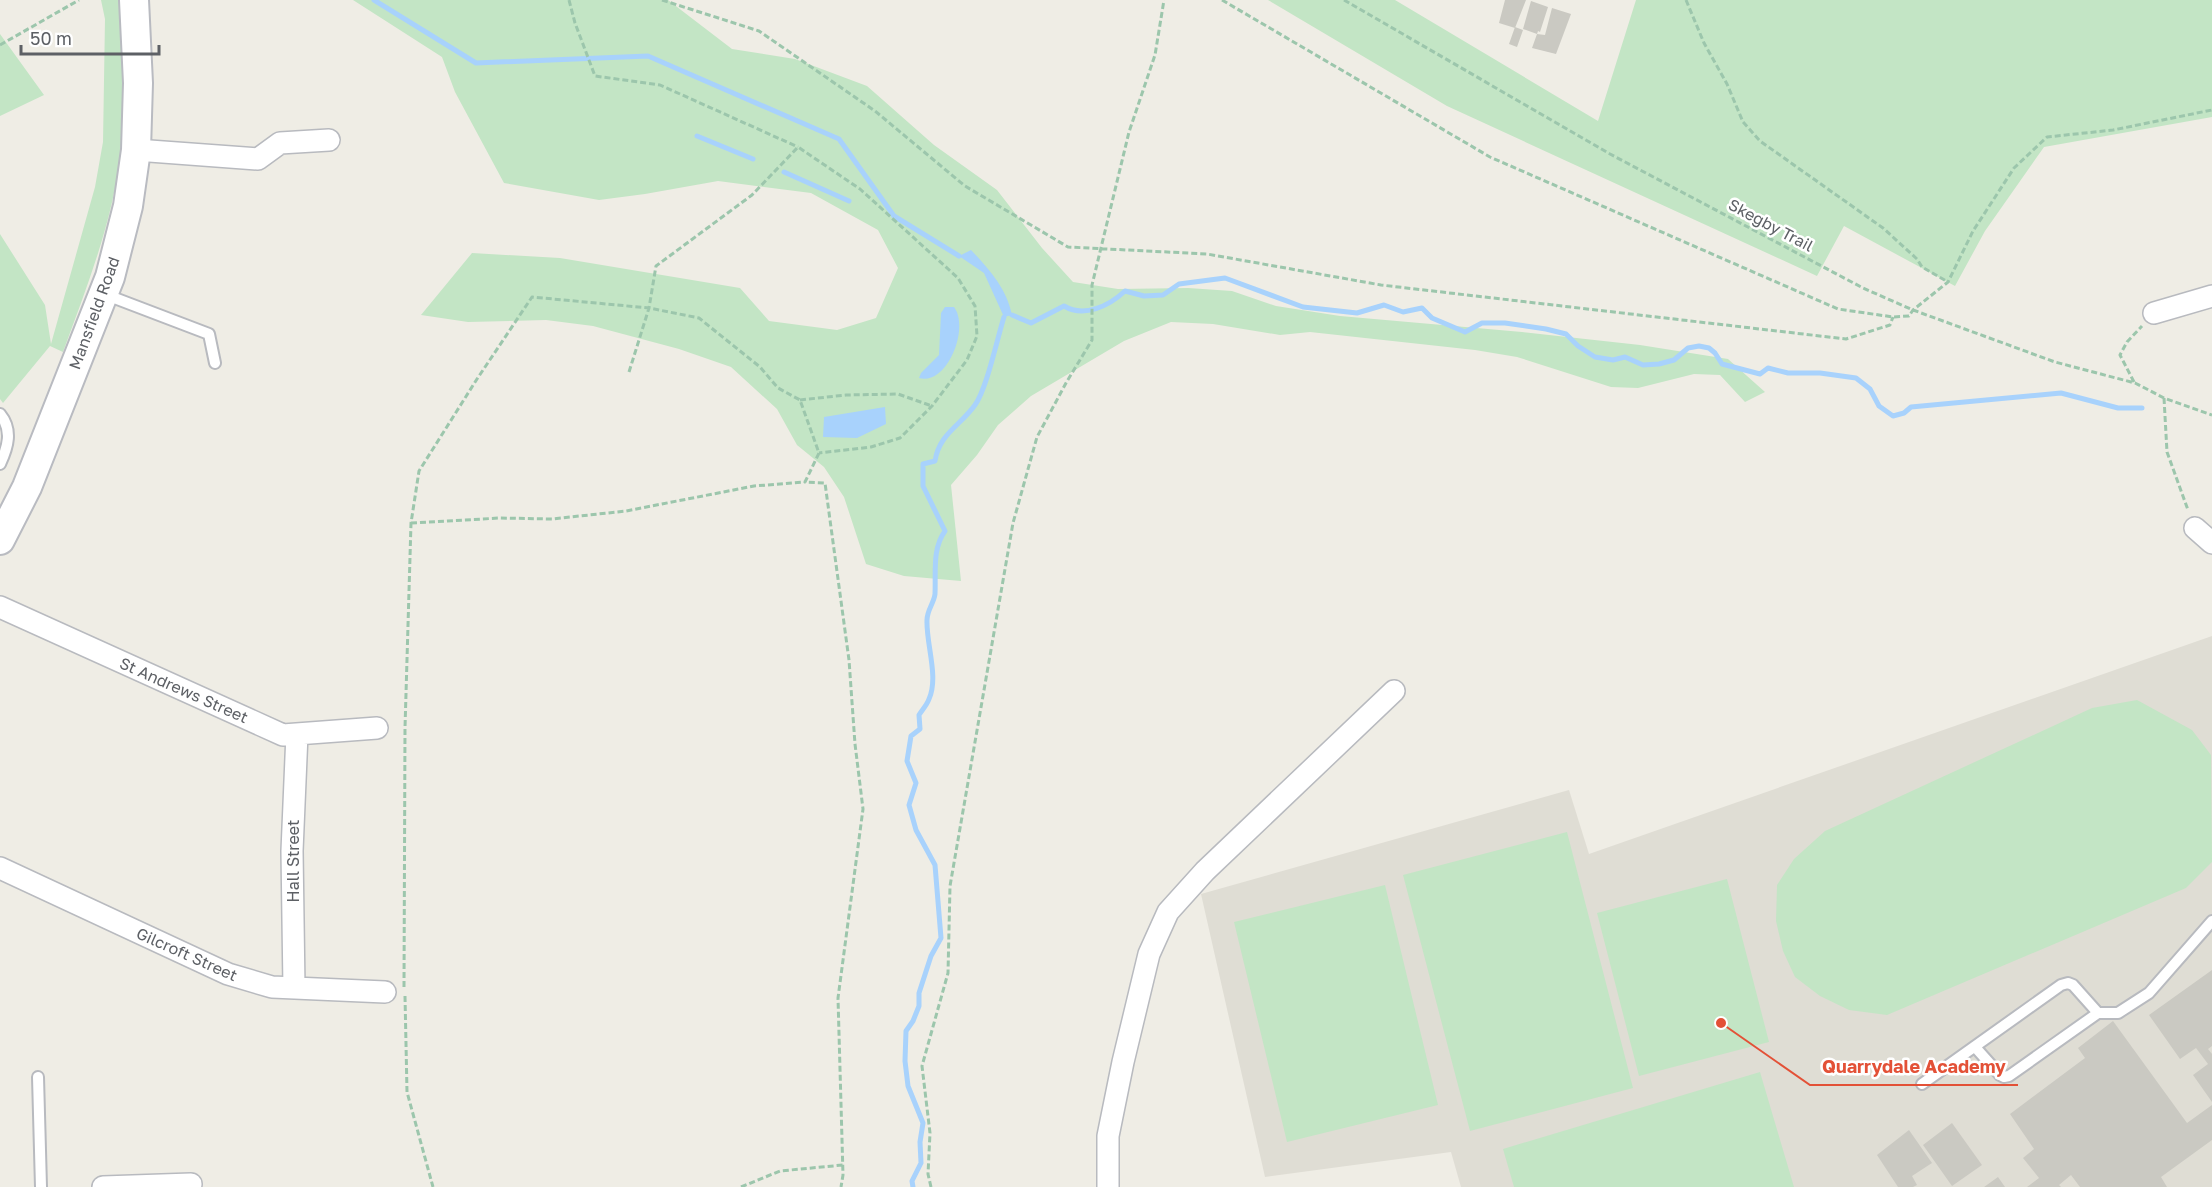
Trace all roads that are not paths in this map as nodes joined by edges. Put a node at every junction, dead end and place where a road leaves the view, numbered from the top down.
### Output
1 (134, 0) edge
2 (329, 140) dead end
3 (136, 150) junction
4 (104, 294) junction
5 (2212, 296) edge
6 (2154, 314) road end
7 (215, 363) dead end
8 (0, 414) edge
9 (0, 464) edge
10 (2195, 528) road end
11 (0, 540) edge
12 (2212, 543) edge
13 (0, 607) edge
14 (1394, 691) dead end
15 (377, 728) dead end
16 (297, 734) junction
17 (0, 868) edge
18 (2212, 921) edge
19 (294, 988) junction
20 (385, 992) dead end
21 (2098, 1013) junction
22 (1975, 1047) junction
23 (39, 1077) dead end
24 (1922, 1084) dead end
25 (191, 1184) dead end
26 (41, 1187) edge
27 (103, 1187) edge
28 (1108, 1187) edge

1 - 3 main road, Mansfield Road
2 - 3 street
3 - 4 main road, Mansfield Road
4 - 7 lane
4 - 11 main road, Mansfield Road
5 - 6 street
8 - 9 lane
10 - 12 street
13 - 16 street, St Andrews Street
14 - 28 street
15 - 16 street, St Andrews Street
16 - 19 street, Hall Street
17 - 19 street, Gilcroft Street
18 - 21 lane
19 - 20 street, Gilcroft Street
21 - 22 lane
21 - 22 lane
22 - 24 lane
23 - 26 lane
25 - 27 street

